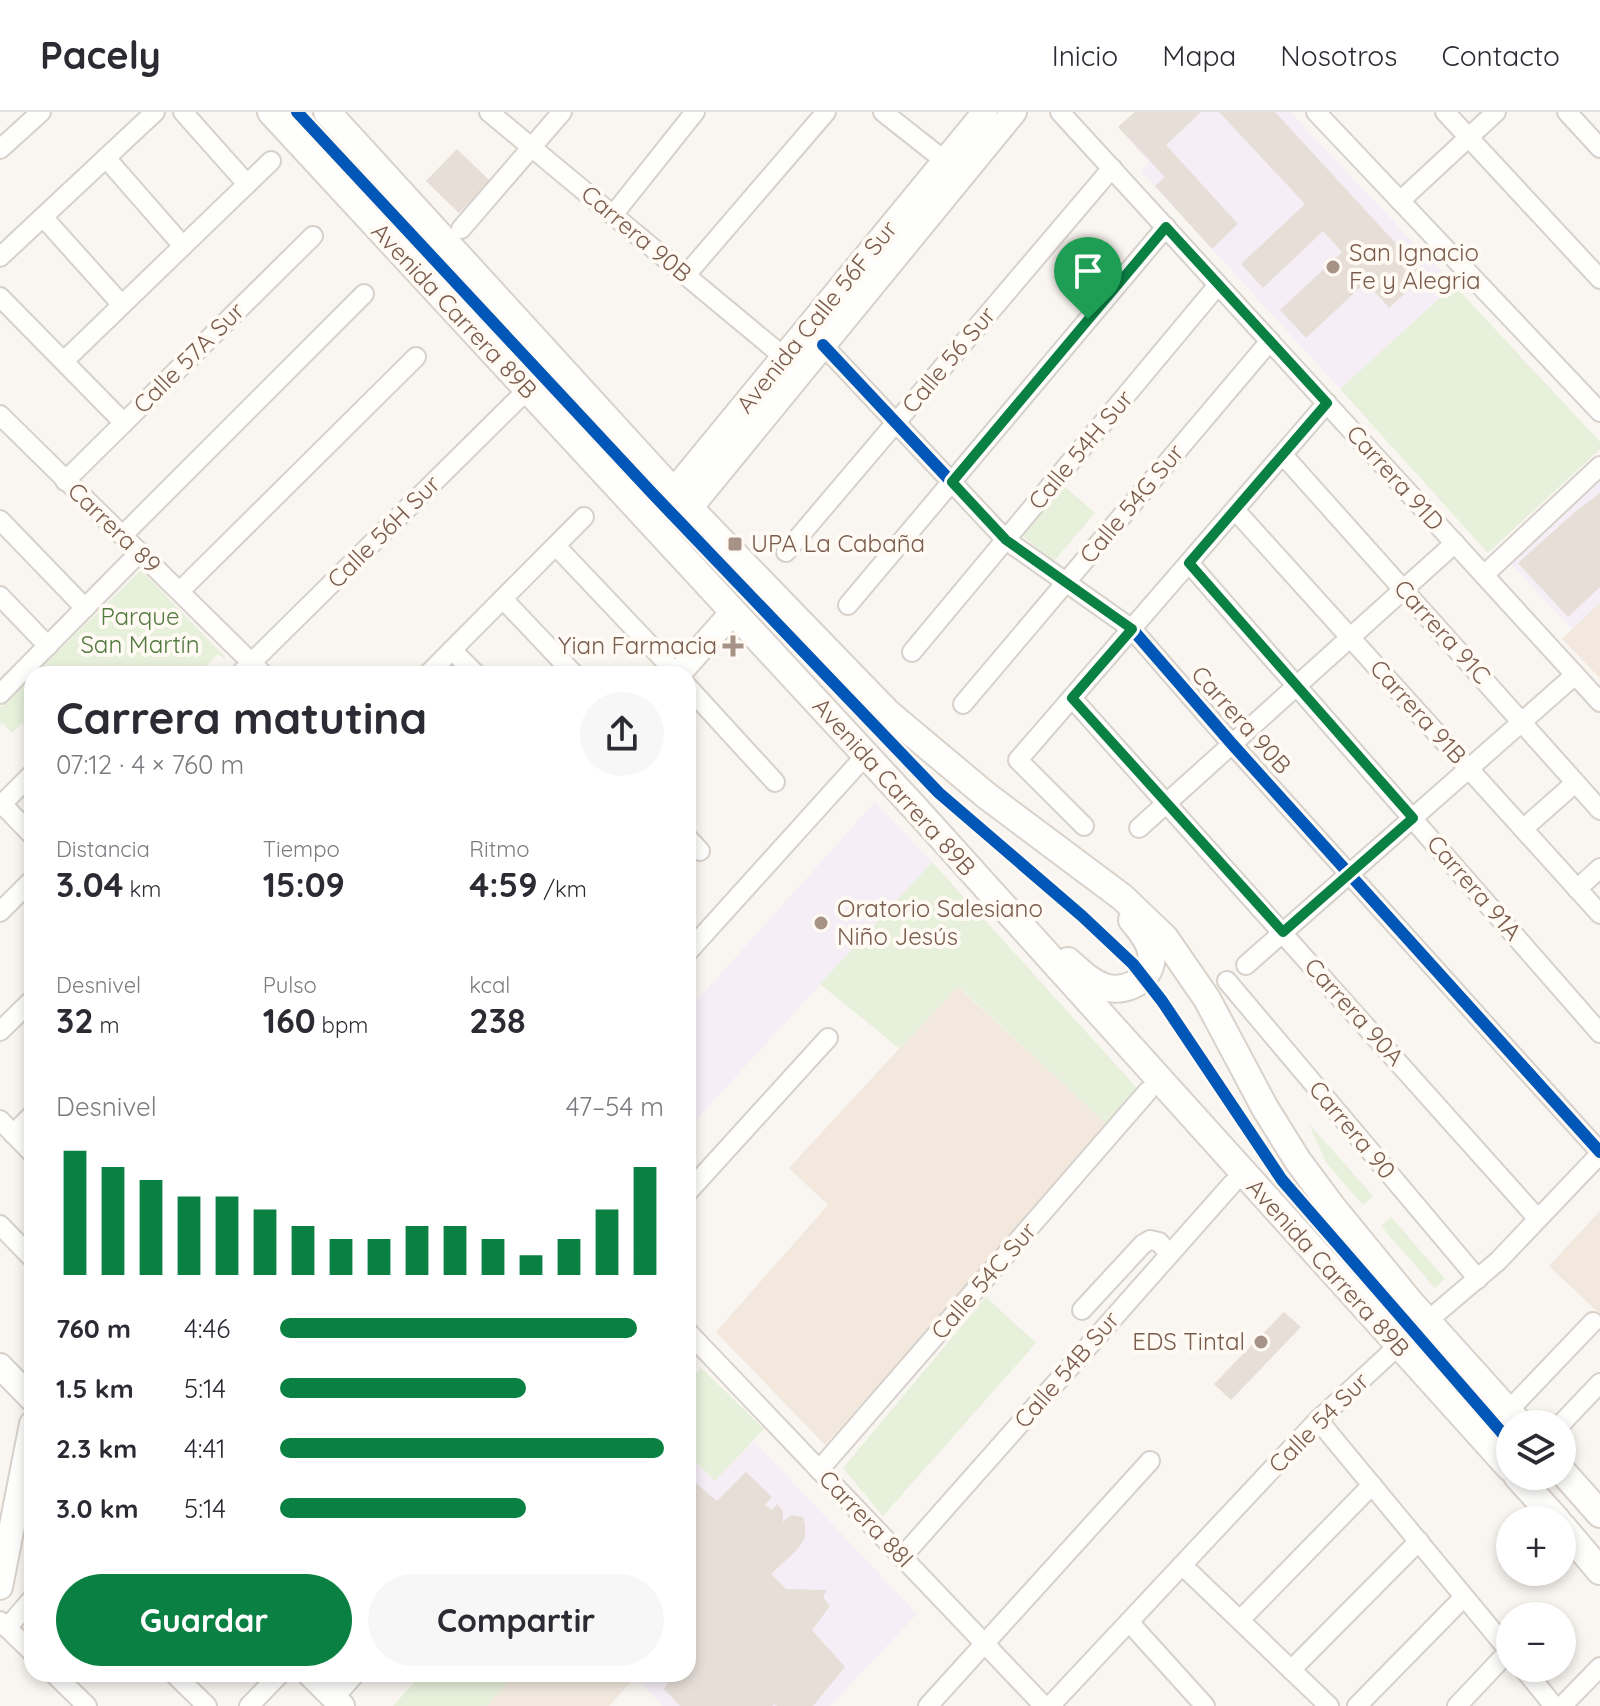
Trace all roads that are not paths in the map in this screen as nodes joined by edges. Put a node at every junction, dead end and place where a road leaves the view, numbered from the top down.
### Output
1 (41, 112) edge
2 (155, 112) edge
3 (183, 112) edge
4 (271, 112) edge
5 (327, 112) edge
6 (489, 112) edge
7 (562, 112) edge
8 (695, 112) edge
9 (826, 112) edge
10 (883, 112) edge
11 (985, 112) edge
12 (1014, 112) edge
13 (1060, 112) edge
14 (1316, 112) edge
15 (1445, 112) edge
16 (1496, 112) edge
17 (1567, 112) edge
18 (1469, 137) junction
19 (532, 148) junction
20 (1600, 148) edge
21 (0, 149) edge
22 (106, 158) junction
23 (271, 161) dead end
24 (945, 161) junction
25 (1112, 168) junction
26 (247, 184) junction
27 (1400, 201) junction
28 (613, 215) junction
29 (43, 217) junction
30 (1166, 227) junction
31 (461, 229) dead end
32 (313, 236) dead end
33 (183, 246) junction
34 (0, 257) edge
35 (686, 275) junction
36 (1600, 279) edge
37 (1218, 285) junction
38 (364, 294) dead end
39 (0, 297) edge
40 (122, 305) junction
41 (1270, 341) junction
42 (823, 345) junction
43 (416, 357) dead end
44 (784, 357) junction
45 (64, 361) junction
46 (527, 390) junction
47 (1327, 403) junction
48 (1600, 412) edge
49 (0, 415) edge
50 (124, 423) junction
51 (896, 423) junction
52 (1283, 455) junction
53 (1600, 466) edge
54 (65, 481) junction
55 (952, 482) junction
56 (682, 500) junction
57 (1235, 510) junction
58 (584, 517) dead end
59 (0, 520) edge
60 (649, 521) junction
61 (123, 535) junction
62 (1006, 540) junction
63 (1455, 543) junction
64 (556, 546) junction
65 (140, 552) junction
66 (786, 552) dead end
67 (1189, 563) junction
68 (1484, 575) junction
69 (1066, 582) junction
70 (1403, 589) junction
71 (180, 591) junction
72 (0, 596) edge
73 (503, 599) junction
74 (848, 605) dead end
75 (85, 608) junction
76 (733, 612) junction
77 (1132, 629) junction
78 (1350, 637) junction
79 (48, 646) junction
80 (452, 650) junction
81 (912, 652) dead end
82 (28, 666) edge
83 (248, 666) edge
84 (256, 666) edge
85 (436, 666) edge
86 (468, 666) edge
87 (566, 666) edge
88 (670, 666) edge
89 (674, 666) edge
90 (24, 670) edge
91 (1575, 675) junction
92 (1297, 686) junction
93 (0, 694) edge
94 (696, 696) edge
95 (1072, 698) junction
96 (1600, 702) edge
97 (963, 704) dead end
98 (1522, 722) junction
99 (1232, 744) junction
100 (866, 755) junction
101 (1469, 769) junction
102 (24, 782) edge
103 (775, 782) dead end
104 (1575, 783) junction
105 (1167, 803) junction
106 (1, 804) edge
107 (1600, 810) edge
108 (1413, 818) junction
109 (1084, 826) dead end
110 (24, 827) edge
111 (1139, 828) dead end
112 (1523, 829) junction
113 (1064, 853) junction
114 (1600, 868) edge
115 (1349, 874) junction
116 (24, 888) edge
117 (1577, 889) junction
118 (1003, 908) junction
119 (0, 912) edge
120 (1600, 914) edge
121 (1283, 932) junction
122 (696, 943) edge
123 (1246, 965) dead end
124 (1227, 981) dead end
125 (24, 1008) edge
126 (0, 1031) edge
127 (1600, 1033) edge
128 (828, 1038) dead end
129 (1148, 1091) dead end
130 (0, 1120) edge
131 (24, 1123) edge
132 (13, 1134) junction
133 (24, 1145) edge
134 (1600, 1153) edge
135 (696, 1183) edge
136 (1232, 1184) dead end
137 (1538, 1219) junction
138 (0, 1225) edge
139 (24, 1250) edge
140 (1169, 1254) junction
141 (1478, 1279) junction
142 (1082, 1310) dead end
143 (1428, 1322) junction
144 (1593, 1322) dead end
145 (696, 1340) edge
146 (1399, 1345) junction
147 (0, 1366) edge
148 (1600, 1383) edge
149 (24, 1391) edge
150 (1508, 1410) edge
151 (1520, 1410) edge
152 (1574, 1410) edge
153 (1318, 1420) junction
154 (1496, 1452) edge
155 (1150, 1461) dead end
156 (24, 1465) edge
157 (819, 1470) junction
158 (1372, 1485) junction
159 (1576, 1487) edge
160 (1530, 1490) edge
161 (1544, 1506) edge
162 (1600, 1514) edge
163 (1419, 1541) junction
164 (1576, 1543) edge
165 (902, 1557) junction
166 (1182, 1565) junction
167 (1600, 1571) edge
168 (0, 1587) edge
169 (1464, 1597) junction
170 (24, 1606) edge
171 (1240, 1620) junction
172 (1129, 1622) junction
173 (4, 1625) edge
174 (1496, 1635) edge
175 (24, 1644) edge
176 (986, 1644) junction
177 (1496, 1666) edge
178 (1600, 1667) edge
179 (1291, 1670) junction
180 (62, 1682) edge
181 (182, 1682) edge
182 (272, 1682) edge
183 (318, 1682) edge
184 (350, 1682) edge
185 (1534, 1682) edge
186 (338, 1702) edge
187 (87, 1706) edge
188 (207, 1706) edge
189 (249, 1706) edge
190 (928, 1706) edge
191 (1047, 1706) edge
192 (1205, 1706) edge
193 (1329, 1706) edge
194 (1357, 1706) edge
195 (1457, 1706) edge
196 (1554, 1706) edge
197 (1562, 1706) edge

1 - 21 street
2 - 22 street
3 - 26 street
4 - 46 main road, Avenida Carrera 89B
5 - 56 main road, Avenida Carrera 89B
6 - 19 street, Carrera 90B
7 - 19 street
8 - 28 street
9 - 35 street
10 - 24 street
11 - 24 street, Avenida Calle 56F Sur
12 - 42 street, Avenida Calle 56F Sur
13 - 25 street, Carrera 91D
14 - 27 street
15 - 18 street
16 - 18 street
17 - 20 street
18 - 27 street
18 - 36 street
19 - 28 street, Carrera 90B
19 - 31 street
22 - 29 street
22 - 33 street
23 - 26 street
24 - 44 street, Avenida Calle 56F Sur
25 - 30 street, Carrera 91D
25 - 51 street, Calle 56 Sur
26 - 33 street
27 - 48 street
28 - 35 street, Carrera 90B
29 - 34 street
29 - 40 street
30 - 37 street, Carrera 91D
30 - 55 street
32 - 50 street, Calle 57A Sur
33 - 40 street
35 - 44 street, Carrera 90B
37 - 41 street, Carrera 91D
37 - 62 street, Calle 54H Sur
38 - 61 street
39 - 45 street
40 - 45 street
41 - 47 street, Carrera 91D
41 - 69 street, Calle 54G Sur
42 - 51 street, Carrera 90B
42 - 56 street, Avenida Calle 56F Sur
43 - 71 street
44 - 56 street, Avenida Calle 56F Sur
45 - 50 street
46 - 60 main road, Avenida Carrera 89B
46 - 84 street, Calle 56H Sur
47 - 52 street
47 - 63 street, Carrera 91D
49 - 54 street, Carrera 89
50 - 54 street, Calle 57A Sur
51 - 55 street, Carrera 90B
51 - 66 street, Calle 56 Sur
52 - 57 street
52 - 70 street, Carrera 91C
53 - 68 street
54 - 61 street, Carrera 89
55 - 62 street, Carrera 90B
55 - 74 street
56 - 60 street, Avenida Calle 56F Sur
56 - 113 main road, Avenida Carrera 89B
57 - 67 street
57 - 78 street, Carrera 91B
58 - 64 street
59 - 75 street
60 - 76 main road, Avenida Carrera 89B
61 - 65 street, Carrera 89
62 - 69 street, Carrera 90B
62 - 81 street, Calle 54H Sur
63 - 68 street, Carrera 91D
63 - 70 street
64 - 73 street
64 - 88 street
65 - 71 street, Carrera 89
65 - 75 street
67 - 77 street
67 - 92 street, Carrera 91A
68 - 91 street, Carrera 91D
69 - 77 street, Carrera 90B
69 - 97 street, Calle 54G Sur
70 - 78 street
70 - 98 street, Carrera 91C
71 - 83 street, Carrera 89
72 - 79 street
73 - 80 street
73 - 87 street
75 - 79 street
76 - 89 street
76 - 100 main road, Avenida Carrera 89B
77 - 95 street
77 - 99 street, Carrera 90B
78 - 92 street
78 - 101 street, Carrera 91B
79 - 82 street
80 - 85 street
80 - 86 street
90 - 93 street
91 - 96 street, Carrera 91D
91 - 98 street
92 - 99 street
92 - 108 street, Carrera 91A
94 - 103 street
95 - 105 street, Carrera 90A
95 - 109 street
98 - 101 street
98 - 104 street, Carrera 91C
99 - 105 street
99 - 115 street, Carrera 90B
100 - 118 main road, Avenida Carrera 89B
100 - 122 street
101 - 108 street
101 - 112 street, Carrera 91B
102 - 106 street
104 - 107 street, Carrera 91C
104 - 112 street
105 - 111 street
105 - 121 street, Carrera 90A
106 - 110 street
108 - 115 street
108 - 127 street, Carrera 91A
112 - 117 street, Carrera 91B
113 - 118 main road
113 - 143 main road, Avenida Carrera 89B
114 - 117 street
115 - 121 street
115 - 134 street, Carrera 90B
116 - 119 street
117 - 120 street, Carrera 91B
118 - 146 main road, Avenida Carrera 89B
121 - 123 street
121 - 137 street, Carrera 90A
124 - 141 street, Carrera 90
125 - 126 street
128 - 135 street
129 - 157 street, Calle 54C Sur
130 - 132 street
131 - 132 street
132 - 133 street
134 - 137 street, Calle 54 Sur
136 - 140 street, Calle 54B Sur
137 - 141 street, Calle 54 Sur
138 - 139 street
140 - 142 street
140 - 165 street, Calle 54B Sur
141 - 143 street, Calle 54 Sur
143 - 146 street, Calle 54 Sur
143 - 150 main road, Avenida Carrera 89B
144 - 151 street
145 - 157 street, Carrera 88I
146 - 153 street, Calle 54 Sur
146 - 154 main road, Avenida Carrera 89B
147 - 149 street
148 - 152 street
153 - 158 street
153 - 166 street, Calle 54 Sur
155 - 176 street
156 - 168 street
157 - 165 street, Carrera 88I
158 - 163 street
158 - 171 street
159 - 162 main road
160 - 161 main road
163 - 169 street
163 - 179 street
164 - 167 main road
165 - 176 street, Carrera 88I
166 - 171 street
166 - 172 street, Calle 54 Sur
169 - 174 street
169 - 194 street
170 - 173 street
171 - 179 street
172 - 191 street, Calle 54 Sur
172 - 192 street
173 - 175 street
176 - 190 street
176 - 191 street, Carrera 88I
177 - 195 street
178 - 197 street
179 - 193 street
180 - 187 street
181 - 188 street
182 - 189 street
183 - 186 street
184 - 186 street
185 - 196 street

